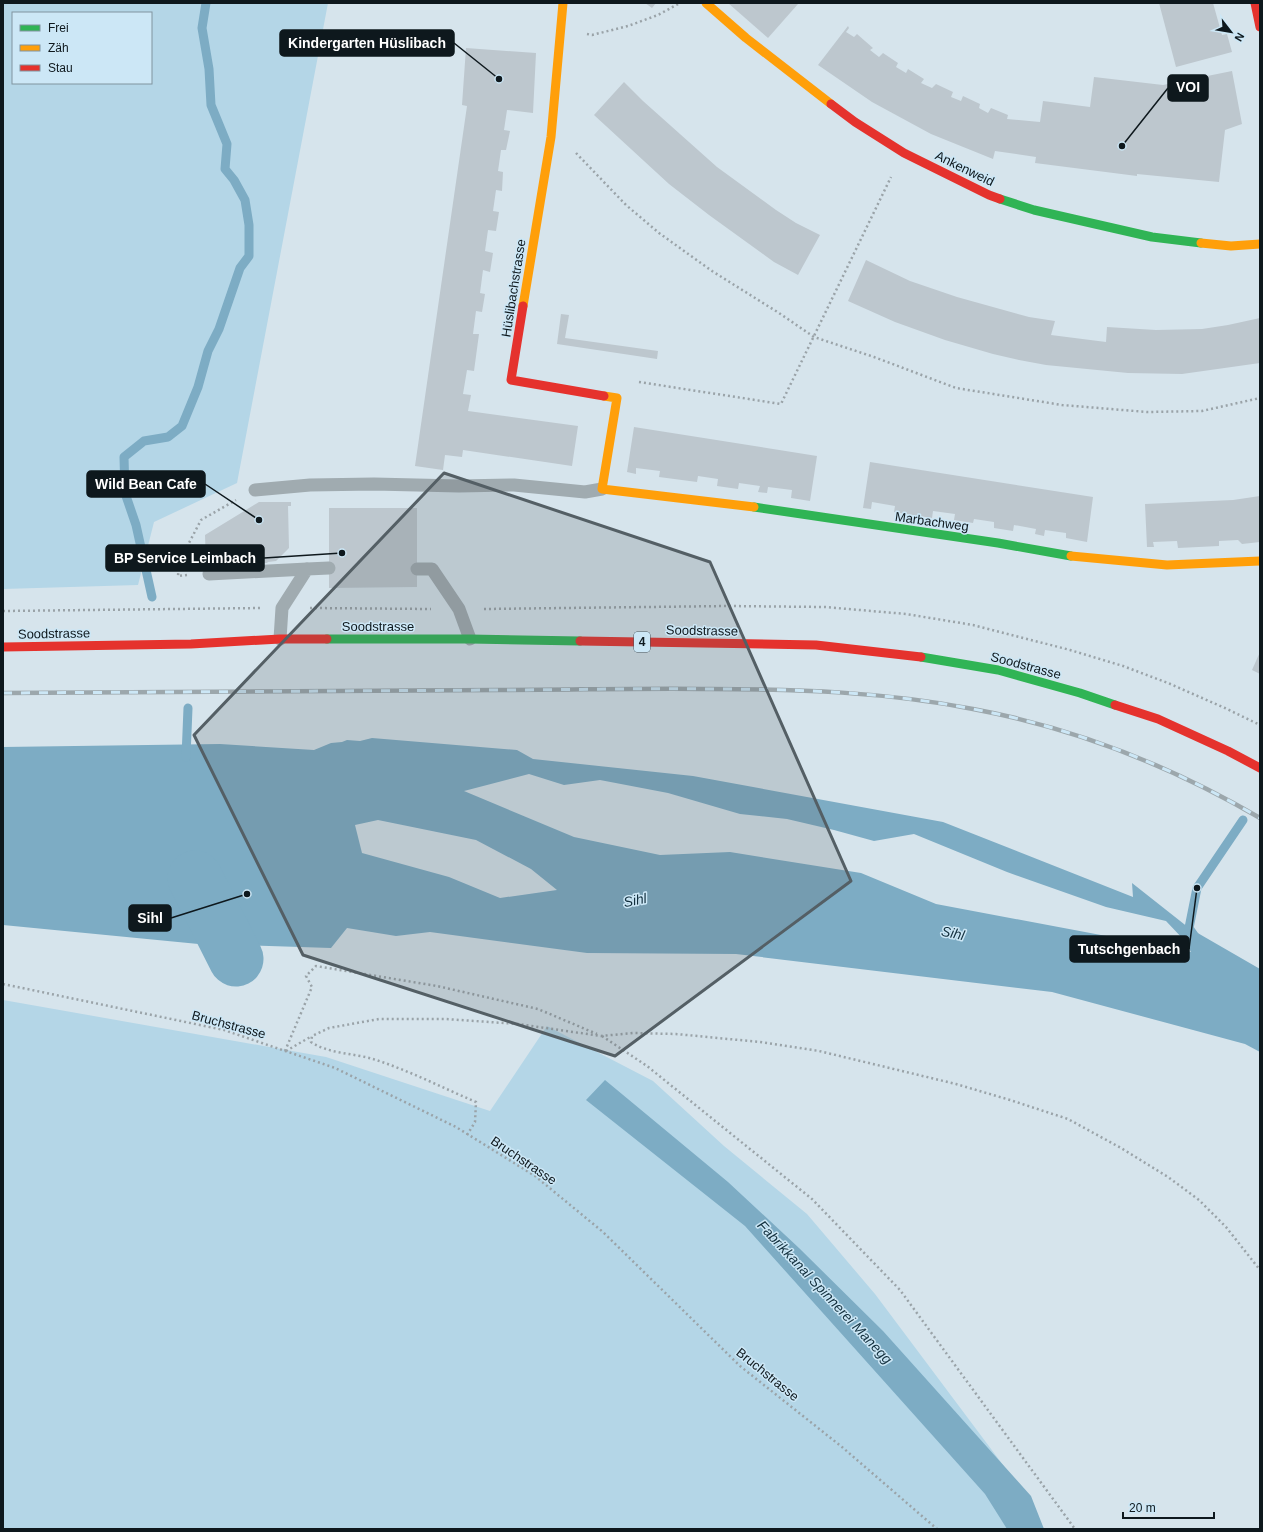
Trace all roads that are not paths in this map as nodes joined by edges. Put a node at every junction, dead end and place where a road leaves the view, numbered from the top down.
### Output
1 (563, 3) edge
2 (706, 3) edge
3 (1255, 3) edge
4 (1260, 27) edge
5 (1260, 244) edge
6 (602, 489) junction
7 (255, 490) road end
8 (1260, 561) edge
9 (329, 568) dead end
10 (307, 569) junction
11 (417, 569) dead end
12 (209, 574) dead end
13 (470, 638) junction
14 (280, 639) junction
15 (3, 646) edge
16 (1260, 768) edge

1 - 6 street, Hüslibachstrasse
2 - 5 street, Ankenweid
3 - 4 street
6 - 7 lane
6 - 8 street, Marbachweg
9 - 10 lane
10 - 12 lane
10 - 14 lane
11 - 13 lane
13 - 14 street, Soodstrasse / 4
13 - 16 street, Soodstrasse / 4
14 - 15 street, Soodstrasse / 4

